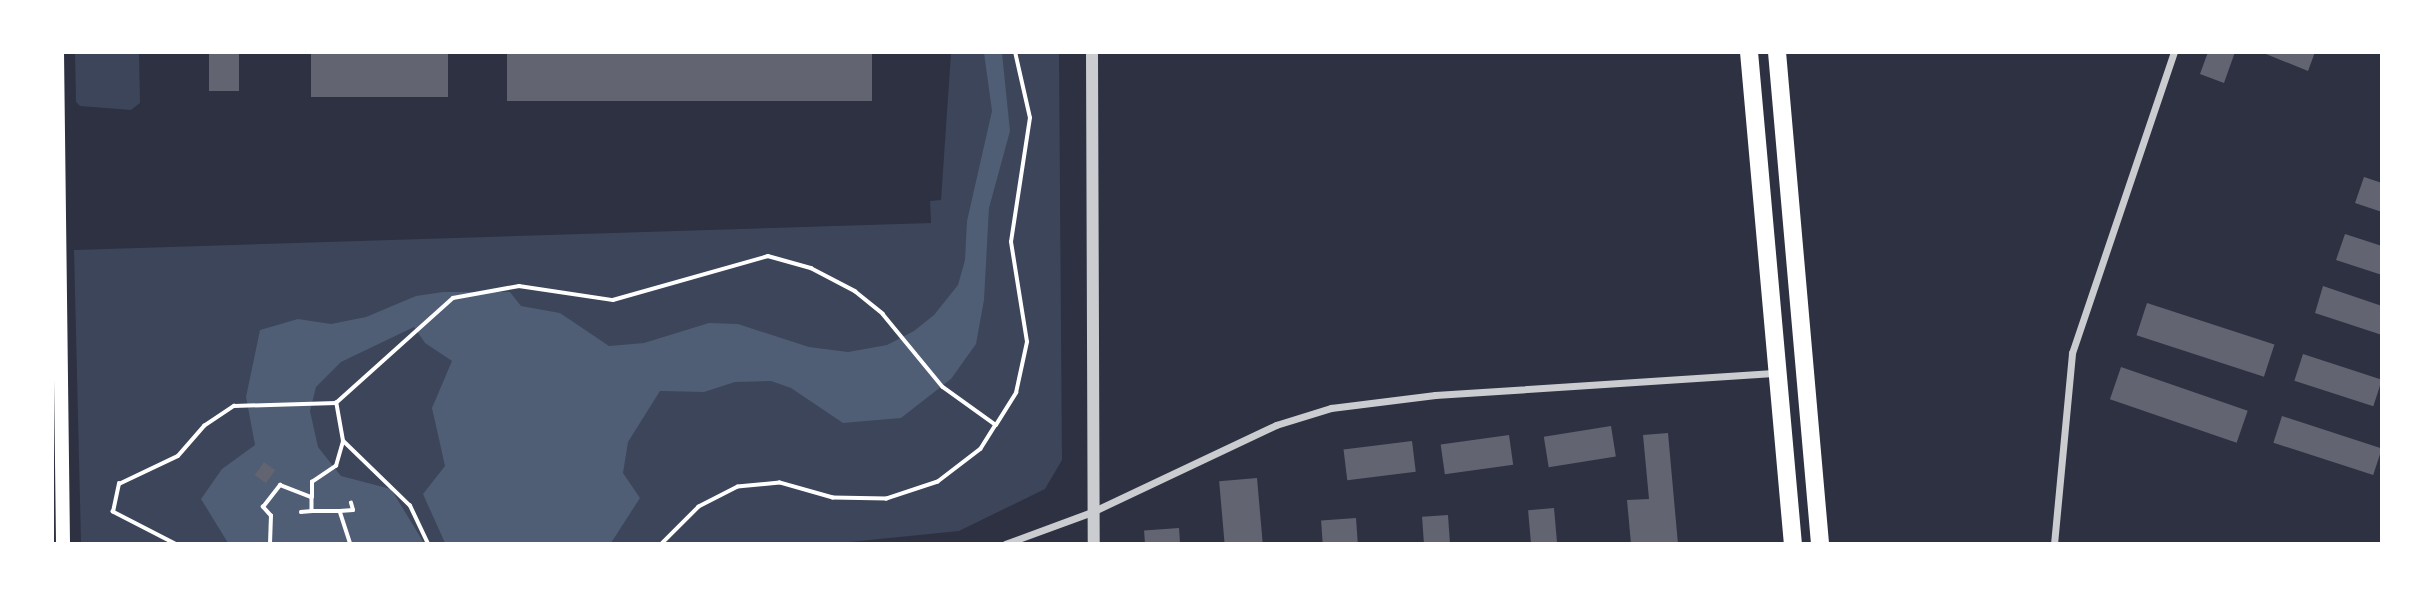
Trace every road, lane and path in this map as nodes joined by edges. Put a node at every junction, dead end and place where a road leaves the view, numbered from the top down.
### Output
1 (57, 52) edge
2 (1015, 52) edge
3 (1092, 52) edge
4 (1749, 52) edge
5 (1777, 52) edge
6 (2174, 52) edge
7 (1778, 373) junction
8 (337, 403) junction
9 (996, 425) junction
10 (343, 441) junction
11 (312, 497) junction
12 (351, 503) dead end
13 (312, 511) junction
14 (340, 511) junction
15 (301, 512) dead end
16 (1092, 512) junction
17 (63, 544) edge
18 (175, 544) edge
19 (270, 544) edge
20 (351, 544) edge
21 (428, 544) edge
22 (662, 544) edge
23 (1005, 544) edge
24 (1094, 544) edge
25 (1793, 544) edge
26 (1820, 544) edge
27 (2054, 544) edge

1 - 17 main road
2 - 9 path
3 - 16 street
4 - 7 main road
5 - 26 main road
6 - 27 street
7 - 16 street
7 - 25 main road
8 - 9 path
8 - 10 path
8 - 18 path
9 - 22 path
10 - 11 path
10 - 21 path
11 - 13 path
11 - 19 path
12 - 14 path
13 - 14 path
13 - 15 path
14 - 20 path
16 - 23 street
16 - 24 street

